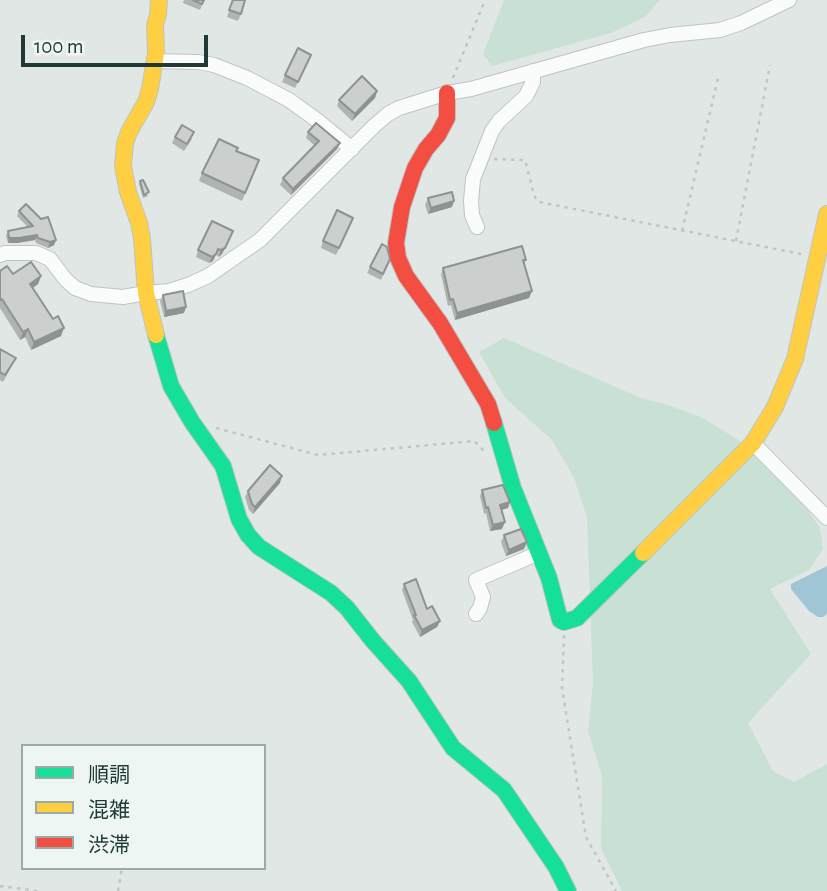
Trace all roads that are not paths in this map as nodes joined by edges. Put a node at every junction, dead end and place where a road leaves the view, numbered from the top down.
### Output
1 (159, 0) edge
2 (789, 0) edge
3 (155, 61) junction
4 (533, 71) junction
5 (447, 93) junction
6 (352, 149) junction
7 (827, 214) edge
8 (477, 227) dead end
9 (0, 255) edge
10 (146, 293) junction
11 (752, 443) junction
12 (827, 518) edge
13 (539, 553) junction
14 (476, 614) dead end
15 (568, 891) edge

1 - 3 street
2 - 4 street
3 - 6 street
3 - 10 street
4 - 5 street
4 - 8 street
5 - 6 street
5 - 13 street
6 - 10 street
7 - 11 street
9 - 10 street
10 - 15 street
11 - 12 street
11 - 13 street
13 - 14 street

